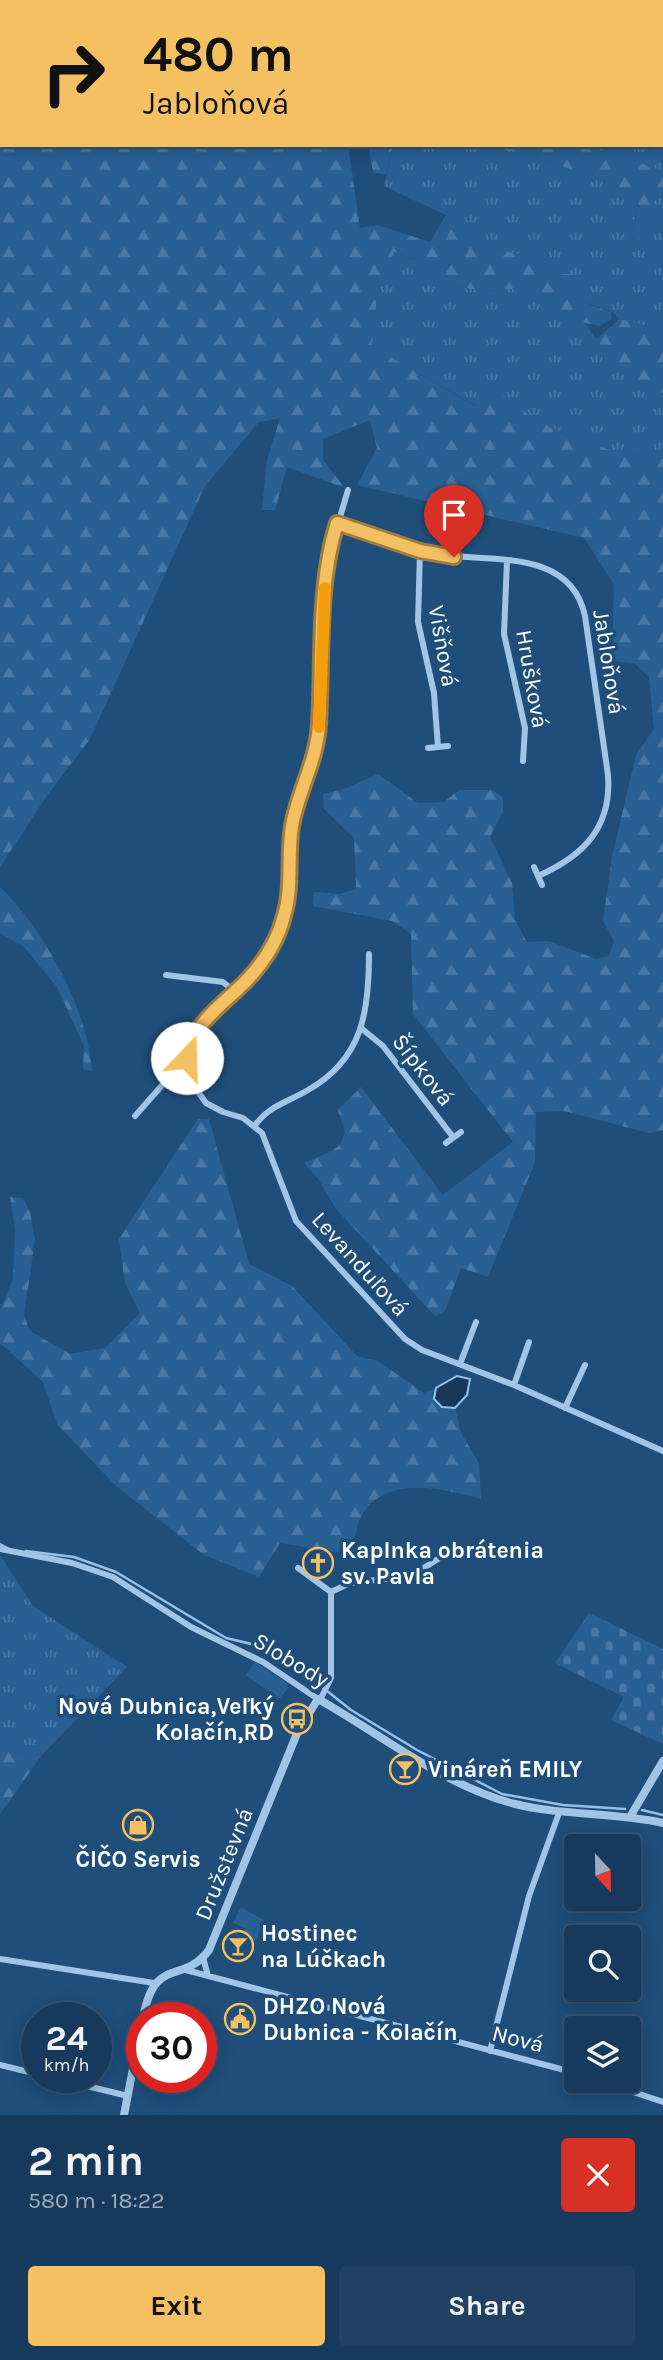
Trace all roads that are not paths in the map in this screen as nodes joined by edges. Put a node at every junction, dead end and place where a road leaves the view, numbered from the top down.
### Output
1 (348, 490) dead end
2 (337, 523) junction
3 (420, 551) junction
4 (507, 561) junction
5 (448, 746) dead end
6 (438, 747) junction
7 (428, 748) dead end
8 (523, 761) dead end
9 (534, 867) dead end
10 (538, 876) junction
11 (542, 885) dead end
12 (369, 954) dead end
13 (166, 975) dead end
14 (235, 992) junction
15 (361, 1028) junction
16 (187, 1070) junction
17 (135, 1116) dead end
18 (255, 1125) junction
19 (461, 1132) dead end
20 (453, 1137) junction
21 (446, 1143) dead end
22 (476, 1322) dead end
23 (529, 1342) dead end
24 (460, 1364) junction
25 (585, 1365) dead end
26 (514, 1385) junction
27 (565, 1408) junction
28 (663, 1451) edge
29 (0, 1549) edge
30 (449, 1552) dead end
31 (298, 1568) dead end
32 (331, 1592) junction
33 (323, 1695) junction
34 (663, 1761) edge
35 (559, 1812) junction
36 (630, 1817) junction
37 (663, 1823) edge
38 (203, 1957) junction
39 (0, 1959) edge
40 (180, 1968) junction
41 (208, 1976) junction
42 (154, 1983) junction
43 (148, 2002) edge
44 (491, 2051) junction
45 (0, 2065) edge
46 (21, 2070) edge
47 (564, 2070) edge
48 (112, 2092) edge
49 (129, 2093) edge
50 (636, 2093) edge
51 (128, 2096) junction
52 (663, 2102) edge
53 (124, 2115) edge

1 - 2 street
2 - 3 street, Jabloňová
2 - 14 street
3 - 4 street, Jabloňová
3 - 6 street, Višňová
4 - 8 street, Hrušková
4 - 10 street, Jabloňová
5 - 6 street
6 - 7 street
9 - 10 street
10 - 11 street
12 - 15 street, Šípková
13 - 14 street
14 - 16 street
15 - 18 street, Šípková
15 - 20 street, Šípková
16 - 17 street
16 - 18 street
18 - 24 street, Levanduľová
19 - 20 street, Šípková
20 - 21 street, Šípková
22 - 24 street
23 - 26 street
24 - 26 street, Levanduľová
25 - 27 street
26 - 27 street, Levanduľová
27 - 28 street, Levanduľová
29 - 33 street, Slobody
30 - 32 street
31 - 32 street
32 - 33 street, Družstevná
33 - 35 street, Slobody
33 - 38 street, Družstevná
34 - 36 street
35 - 36 street, Slobody
35 - 44 street
36 - 37 street, Slobody
38 - 40 street
38 - 41 street
39 - 42 street
40 - 41 street, Nová
40 - 42 street
41 - 44 street, Nová
42 - 43 street
44 - 47 street, Nová
45 - 46 street
48 - 51 street
49 - 51 street
50 - 52 street
51 - 53 street

